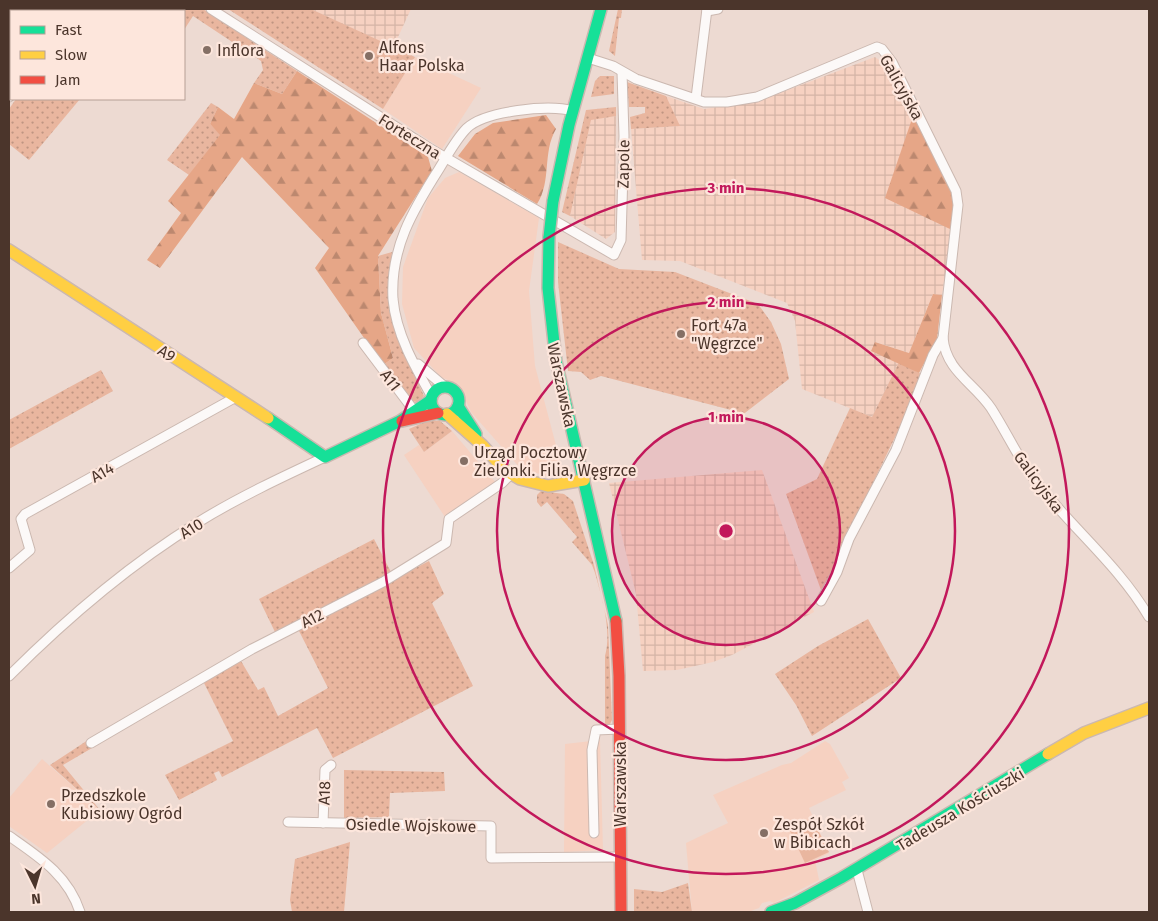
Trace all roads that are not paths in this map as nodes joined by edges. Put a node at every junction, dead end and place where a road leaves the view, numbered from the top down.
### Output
1 (211, 9) edge
2 (601, 9) edge
3 (718, 9) edge
4 (707, 10) edge
5 (588, 58) junction
6 (622, 72) junction
7 (696, 98) junction
8 (573, 110) junction
9 (446, 158) junction
10 (9, 250) edge
11 (614, 255) joint
12 (943, 338) junction
13 (362, 343) dead end
14 (414, 361) junction
15 (445, 387) junction
16 (236, 396) junction
17 (432, 398) junction
18 (458, 406) junction
19 (442, 413) junction
20 (415, 415) junction
21 (482, 445) junction
22 (325, 457) junction
23 (511, 474) junction
24 (584, 480) junction
25 (9, 568) edge
26 (821, 602) dead end
27 (1149, 617) edge
28 (9, 676) edge
29 (1149, 708) edge
30 (620, 729) junction
31 (91, 743) dead end
32 (331, 765) dead end
33 (288, 822) dead end
34 (323, 823) junction
35 (594, 833) dead end
36 (9, 836) edge
37 (621, 858) junction
38 (856, 870) junction
39 (80, 912) edge
40 (621, 912) edge
41 (771, 912) edge
42 (868, 912) edge

1 - 9 street, Forteczna
2 - 5 street, Warszawska
3 - 4 street
4 - 7 street
5 - 6 street, Galicyjska
5 - 8 street, Warszawska
6 - 7 street, Galicyjska
6 - 11 street, Zapole
7 - 12 street, Galicyjska
8 - 9 street
8 - 24 street, Warszawska, bridge
9 - 11 street, Forteczna
9 - 14 street
10 - 16 street, A9
12 - 26 street, Galicyjska
12 - 27 street, Galicyjska
13 - 20 street, A11
14 - 15 street
14 - 17 street
15 - 17 street
15 - 18 street
16 - 22 street, A9
16 - 25 street, A14
17 - 19 street
17 - 20 street, A10
18 - 19 street
18 - 21 street
19 - 20 street, A10
19 - 21 street
20 - 22 street, A10
21 - 23 street
22 - 28 street, A10
23 - 24 street
23 - 31 street, A12
24 - 30 street, Warszawska
29 - 38 street, Tadeusza Kościuszki
30 - 35 street
30 - 37 street, Warszawska
32 - 34 street, A18
33 - 34 street, Osiedle Wojskowe
34 - 37 street, Osiedle Wojskowe
36 - 39 street
37 - 40 street, Warszawska
38 - 41 street, Tadeusza Kościuszki
38 - 42 street

